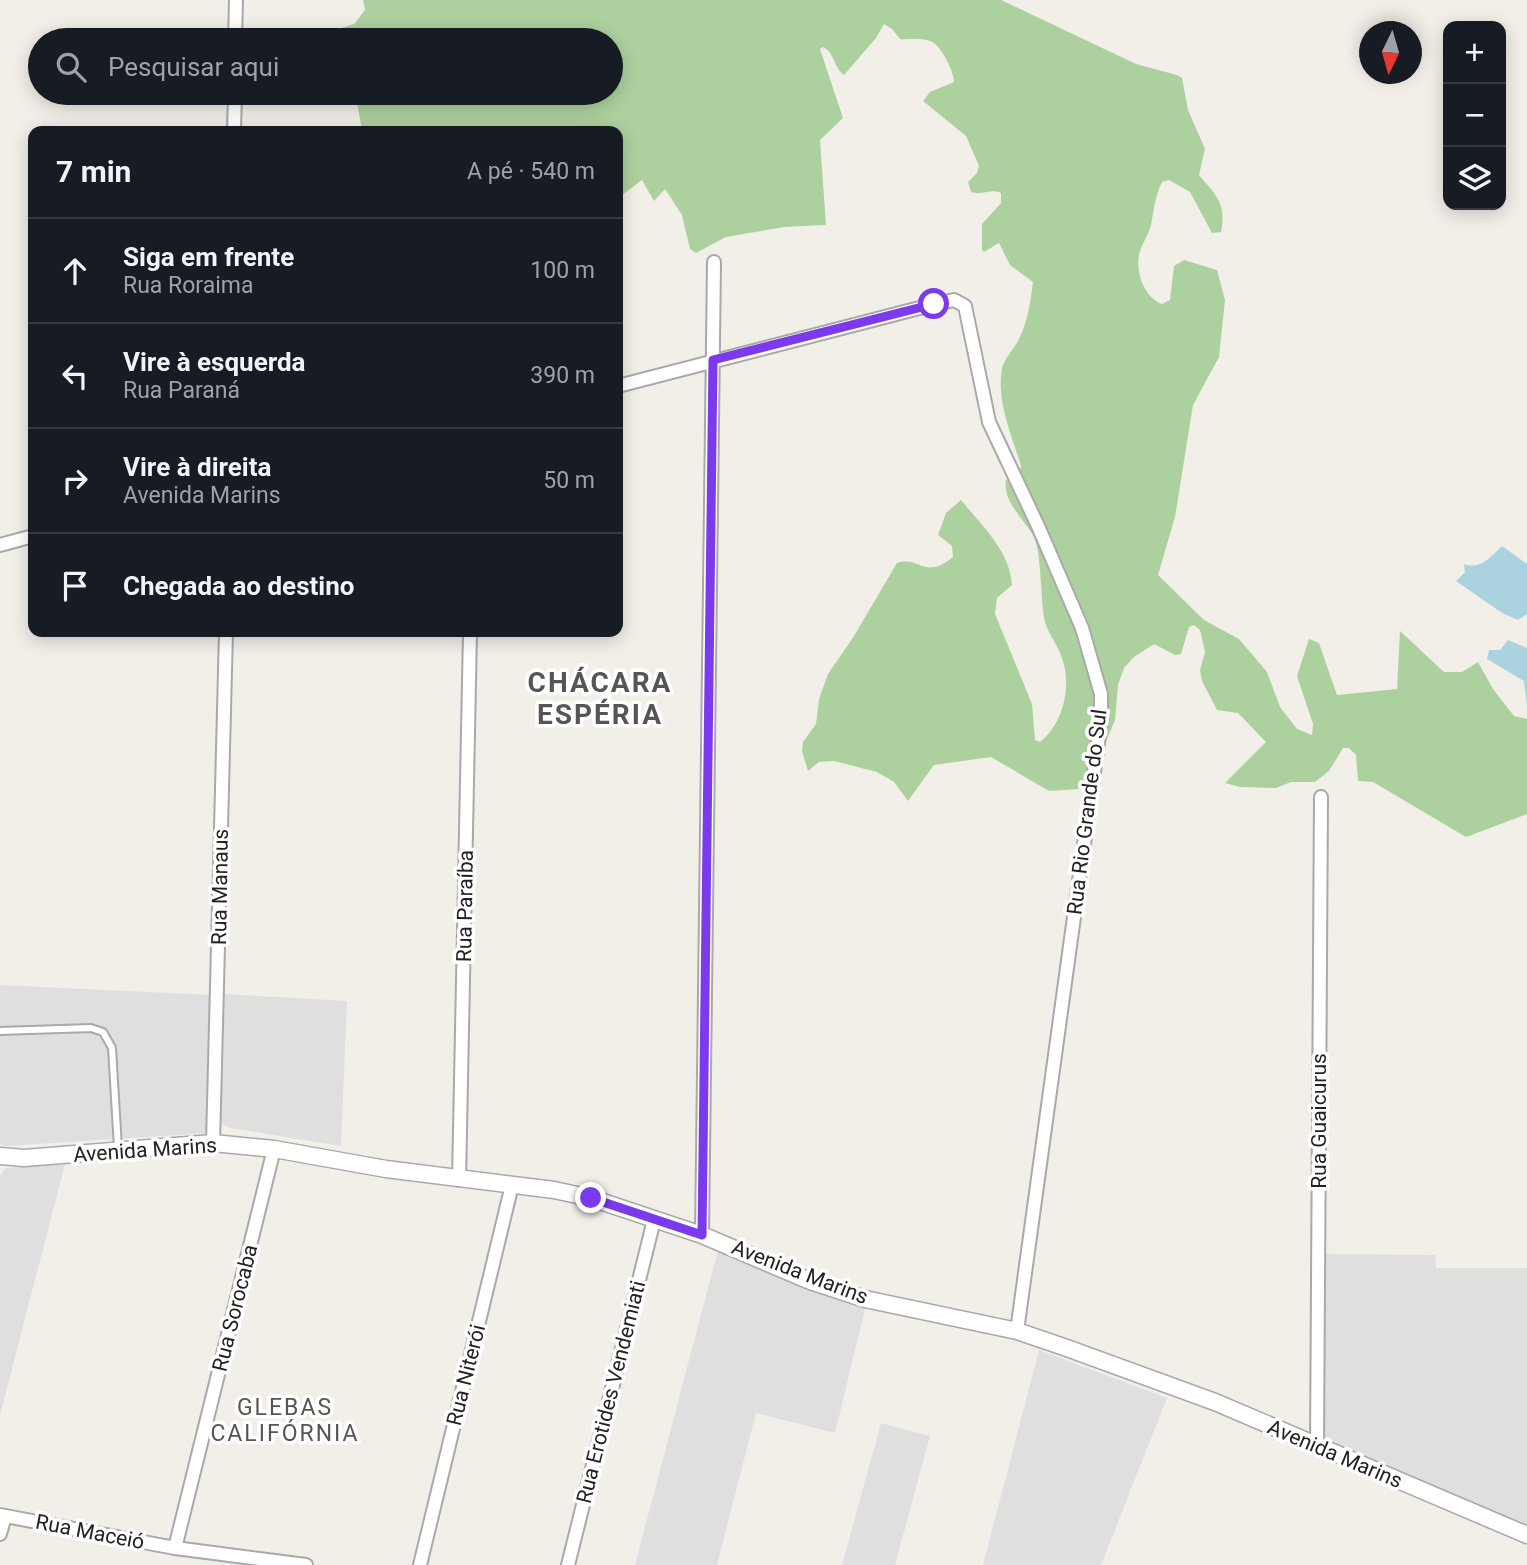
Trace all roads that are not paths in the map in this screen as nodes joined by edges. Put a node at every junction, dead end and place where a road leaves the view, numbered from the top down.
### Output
1 (236, 0) edge
2 (235, 28) edge
3 (235, 105) edge
4 (234, 126) edge
5 (714, 262) dead end
6 (713, 360) junction
7 (623, 385) edge
8 (28, 537) edge
9 (0, 545) edge
10 (226, 637) edge
11 (470, 637) edge
12 (1321, 797) dead end
13 (0, 1031) edge
14 (213, 1143) junction
15 (274, 1149) junction
16 (118, 1151) junction
17 (0, 1156) edge
18 (459, 1180) junction
19 (512, 1185) junction
20 (654, 1220) junction
21 (702, 1235) junction
22 (1017, 1331) junction
23 (1317, 1445) junction
24 (3, 1515) edge
25 (0, 1534) edge
26 (1527, 1535) edge
27 (176, 1548) junction
28 (306, 1565) edge
29 (420, 1565) edge
30 (568, 1565) edge

1 - 2 street
3 - 4 street
5 - 6 street
6 - 7 street
6 - 21 street
6 - 22 street, Rua Rio Grande do Sul
8 - 9 street
10 - 14 street, Rua Manaus
11 - 18 street, Rua Paraíba
12 - 23 street, Rua Guaicurus
13 - 16 lane
14 - 15 street, Avenida Marins
14 - 16 street, Avenida Marins
15 - 18 street, Avenida Marins
15 - 27 street, Rua Sorocaba
16 - 17 street, Avenida Marins
18 - 19 street, Avenida Marins
19 - 20 street, Avenida Marins
19 - 29 street, Rua Niterói
20 - 21 street, Avenida Marins
20 - 30 street, Rua Erotides Vendemiati
21 - 22 street, Avenida Marins
22 - 23 street, Avenida Marins
23 - 26 street, Avenida Marins
24 - 25 street
24 - 27 street, Rua Maceió
27 - 28 street, Rua Maceió

